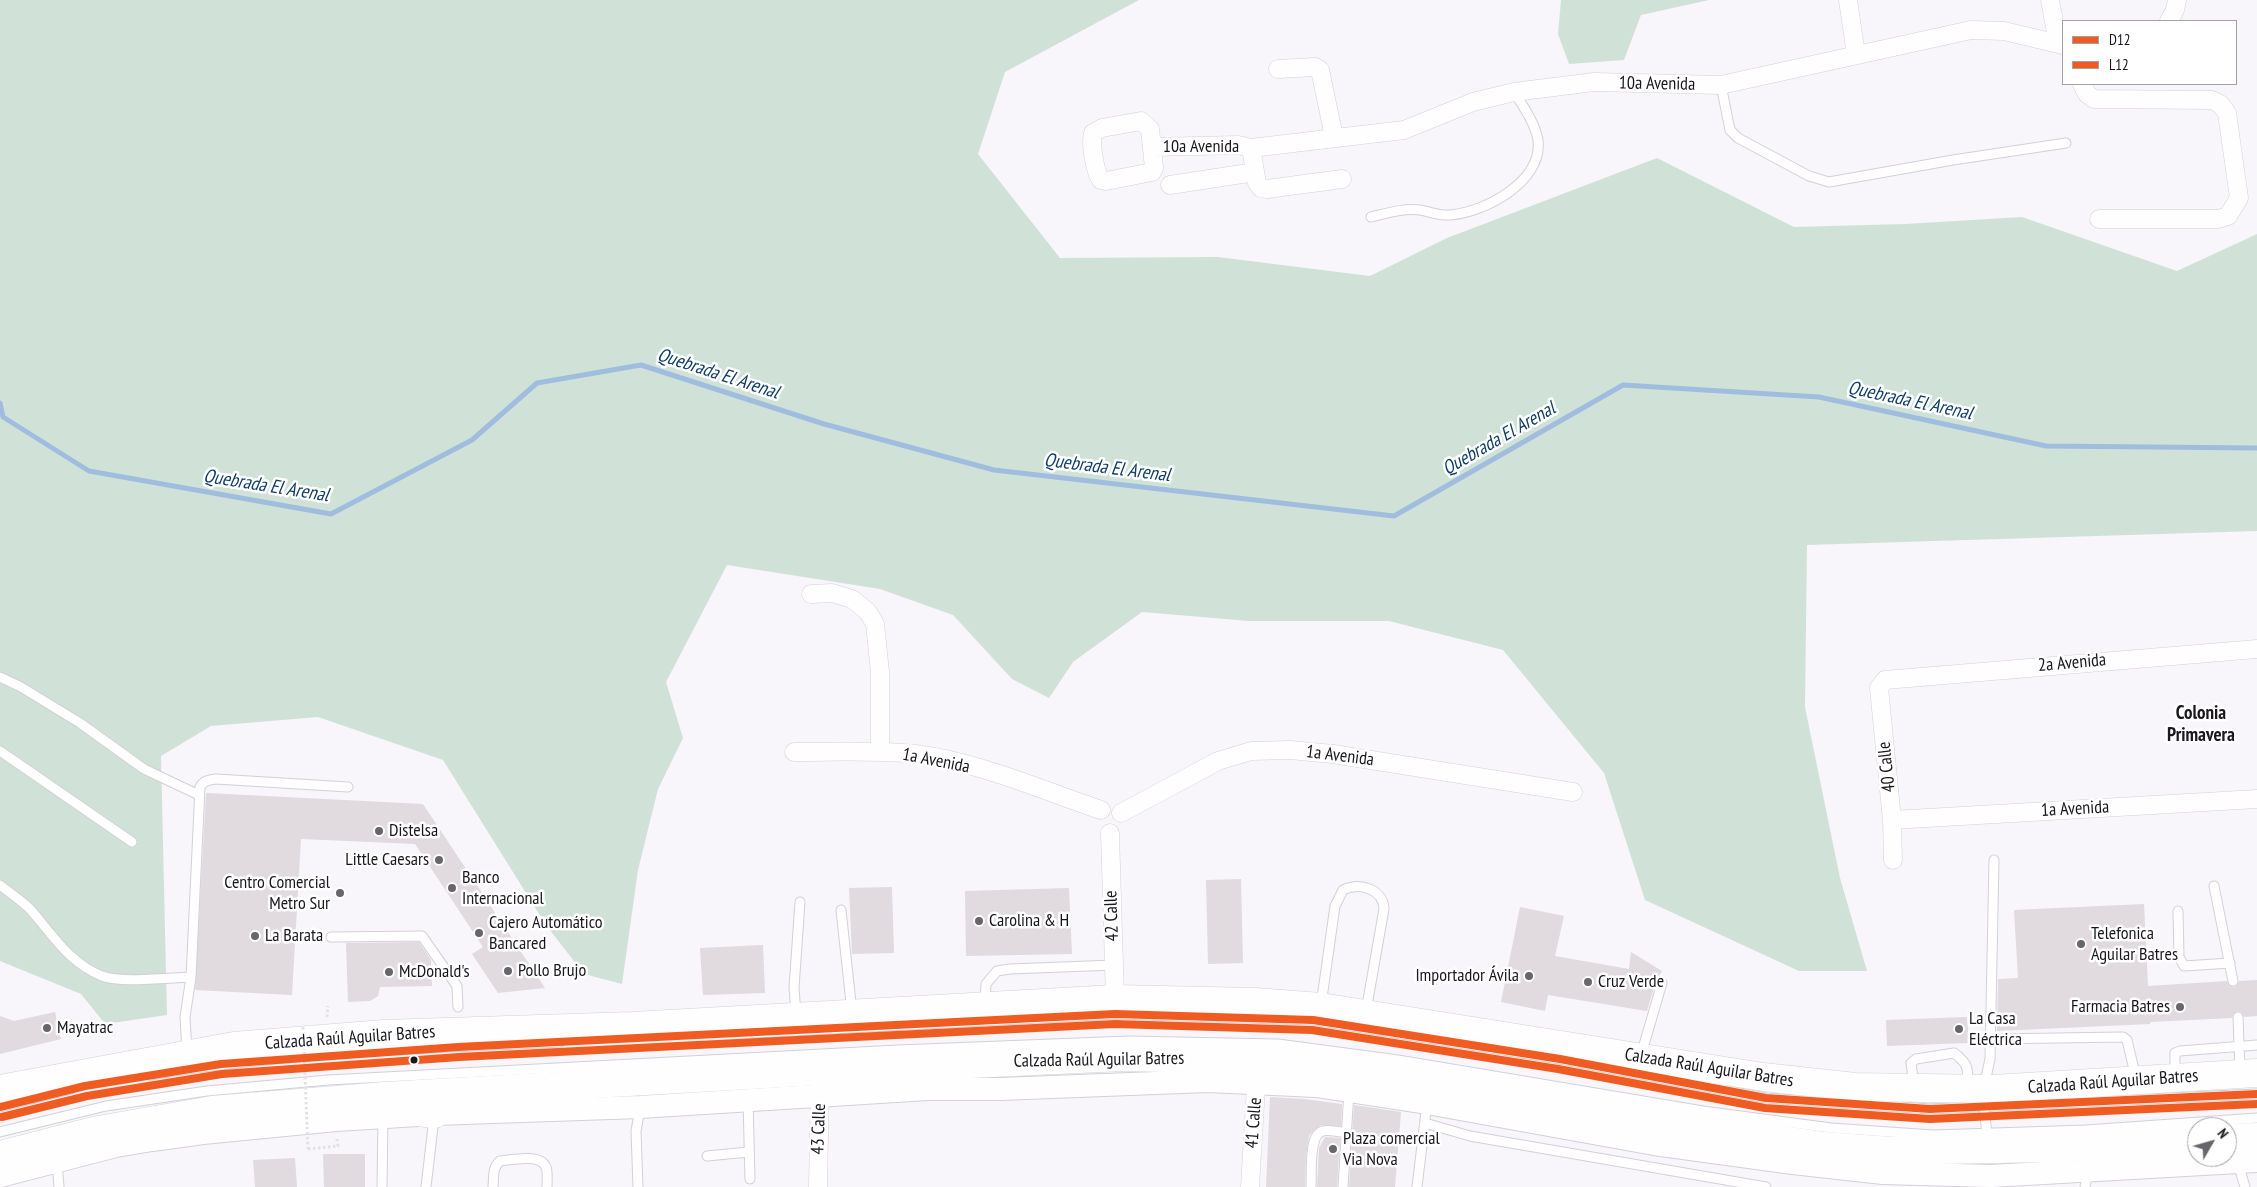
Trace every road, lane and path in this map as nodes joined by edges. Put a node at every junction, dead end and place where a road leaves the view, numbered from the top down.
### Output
1 (1848, 0) edge
2 (2050, 0) edge
3 (2177, 0) edge
4 (2170, 20) edge
5 (2061, 44) edge
6 (1856, 55) junction
7 (1278, 69) dead end
8 (1720, 85) junction
9 (2082, 85) edge
10 (1514, 92) junction
11 (1334, 137) junction
12 (2066, 143) dead end
13 (1152, 147) dead end
14 (1251, 148) junction
15 (1255, 172) junction
16 (1342, 179) dead end
17 (1170, 185) dead end
18 (1371, 217) dead end
19 (2099, 219) dead end
20 (811, 594) dead end
21 (2257, 649) edge
22 (0, 677) edge
23 (1888, 678) joint
24 (0, 751) edge
25 (794, 752) dead end
26 (880, 752) junction
27 (348, 786) dead end
28 (1573, 792) dead end
29 (200, 795) junction
30 (2257, 798) edge
31 (1101, 810) junction
32 (1121, 813) junction
33 (1892, 820) junction
34 (1110, 833) junction
35 (132, 842) dead end
36 (1893, 860) dead end
37 (1994, 860) dead end
38 (0, 885) edge
39 (2214, 886) dead end
40 (800, 902) dead end
41 (841, 910) dead end
42 (2178, 911) dead end
43 (331, 937) dead end
44 (2230, 963) junction
45 (1114, 965) junction
46 (191, 977) junction
47 (2233, 981) dead end
48 (1662, 983) dead end
49 (1115, 998) junction
50 (984, 1006) junction
51 (458, 1007) dead end
52 (1320, 1007) junction
53 (852, 1012) junction
54 (1366, 1014) junction
55 (796, 1017) junction
56 (2238, 1017) dead end
57 (303, 1027) dead end
58 (1990, 1039) junction
59 (2239, 1046) junction
60 (2257, 1046) edge
61 (187, 1053) junction
62 (1640, 1058) junction
63 (1257, 1071) junction
64 (2175, 1078) junction
65 (2137, 1080) junction
66 (2251, 1080) edge
67 (820, 1083) junction
68 (1915, 1089) junction
69 (4, 1090) edge
70 (1349, 1091) junction
71 (1979, 1095) junction
72 (748, 1100) junction
73 (323, 1101) junction
74 (640, 1107) junction
75 (1426, 1113) junction
76 (435, 1114) junction
77 (383, 1117) junction
78 (2257, 1118) edge
79 (0, 1132) edge
80 (1347, 1133) junction
81 (2257, 1136) edge
82 (2237, 1137) edge
83 (2187, 1141) edge
84 (338, 1146) dead end
85 (750, 1152) junction
86 (0, 1155) edge
87 (707, 1156) dead end
88 (57, 1160) junction
89 (1989, 1161) edge
90 (2246, 1173) edge
91 (0, 1176) edge
92 (750, 1179) dead end
93 (2087, 1180) edge
94 (57, 1187) edge
95 (382, 1187) edge
96 (426, 1187) edge
97 (493, 1187) edge
98 (547, 1187) edge
99 (638, 1187) edge
100 (818, 1187) edge
101 (1250, 1187) edge
102 (1311, 1187) edge
103 (1343, 1187) edge
104 (1417, 1187) edge
105 (1766, 1187) edge

1 - 6 street
2 - 5 street
3 - 4 street
5 - 6 street, 10a Avenida
6 - 8 street, 10a Avenida
7 - 11 street
8 - 10 street, 10a Avenida
8 - 12 lane
9 - 19 street
10 - 11 street, 10a Avenida
10 - 18 lane
11 - 14 street, 10a Avenida
13 - 14 street, 10a Avenida
14 - 15 street, 10a Avenida
15 - 16 street, 10a Avenida
15 - 17 street, 10a Avenida
20 - 26 street
21 - 23 street, 2a Avenida
22 - 29 lane
23 - 33 street, 40 Calle
24 - 35 lane
25 - 26 street, 1a Avenida
26 - 31 street, 1a Avenida
27 - 29 lane
28 - 32 street, 1a Avenida
29 - 46 lane
30 - 33 street, 1a Avenida
31 - 32 street
31 - 34 street
32 - 34 street
33 - 36 street, 40 Calle
34 - 45 street, 42 Calle
37 - 58 lane
38 - 46 lane
39 - 44 lane
40 - 55 lane
41 - 53 lane
42 - 44 lane
43 - 51 lane
44 - 47 lane
45 - 49 street, 42 Calle
45 - 50 lane
46 - 61 lane
48 - 62 lane
49 - 50 highway, Calzada Raúl Aguilar Batres
49 - 52 highway, Calzada Raúl Aguilar Batres
50 - 53 highway, Calzada Raúl Aguilar Batres
52 - 54 highway, Calzada Raúl Aguilar Batres
52 - 54 lane
53 - 55 highway, Calzada Raúl Aguilar Batres
54 - 62 highway, Calzada Raúl Aguilar Batres
55 - 61 highway, Calzada Raúl Aguilar Batres
56 - 59 lane
57 - 84 path, bridge
58 - 65 lane
58 - 71 lane
59 - 60 lane
59 - 64 lane
59 - 66 lane
61 - 69 highway, Calzada Raúl Aguilar Batres
62 - 68 highway, Calzada Raúl Aguilar Batres
63 - 67 highway, Calzada Raúl Aguilar Batres
63 - 70 street
63 - 89 highway, Calzada Raúl Aguilar Batres
63 - 101 street, 41 Calle
64 - 65 highway, Calzada Raúl Aguilar Batres
64 - 66 highway, Calzada Raúl Aguilar Batres
65 - 71 highway, Calzada Raúl Aguilar Batres
66 - 71 lane
67 - 72 street
67 - 73 highway, Calzada Raúl Aguilar Batres
67 - 100 street, 43 Calle
68 - 71 highway, Calzada Raúl Aguilar Batres
68 - 71 lane
69 - 71 lane
70 - 75 street
70 - 80 lane
71 - 89 lane
72 - 74 street
72 - 85 lane
73 - 76 highway
73 - 86 highway, Calzada Raúl Aguilar Batres
74 - 76 street
74 - 99 lane
75 - 89 street
75 - 104 lane
75 - 105 lane
76 - 77 street
76 - 96 lane
77 - 88 street
77 - 95 lane
78 - 89 lane
79 - 89 lane
80 - 102 lane
80 - 103 lane
81 - 82 highway
83 - 89 highway, Calzada Raúl Aguilar Batres
85 - 87 lane
85 - 92 lane
88 - 91 street
88 - 94 lane
89 - 93 street
90 - 93 street
97 - 98 lane

